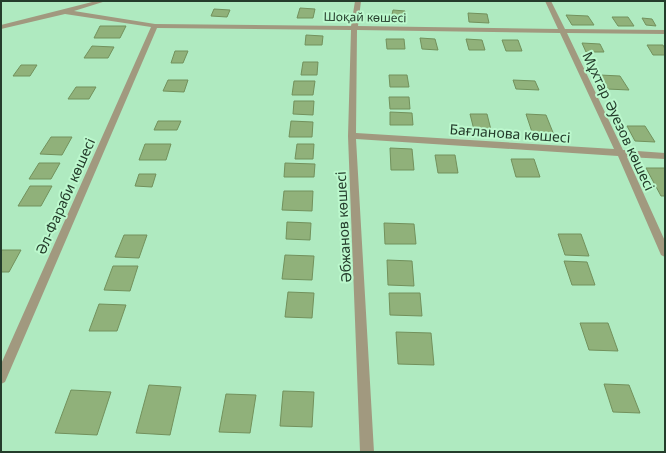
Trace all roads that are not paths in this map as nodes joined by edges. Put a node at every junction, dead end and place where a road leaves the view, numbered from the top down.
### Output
1 (103, 1) edge
2 (358, 1) edge
3 (548, 1) edge
4 (65, 12) junction
5 (155, 26) junction
6 (1, 27) edge
7 (354, 28) junction
8 (562, 32) junction
9 (665, 32) edge
10 (352, 136) junction
11 (621, 154) junction
12 (665, 156) edge
13 (665, 252) edge
14 (1, 378) edge
15 (367, 452) edge

1 - 4 street
2 - 7 street, Әбжанов көшесі
3 - 8 street, Мұхтар Әуезов көшесі
4 - 5 street, Шоқай көшесі
4 - 6 street
5 - 7 street, Шоқай көшесі
5 - 14 street, Әл-Фараби көшесі
7 - 8 street, Шоқай көшесі
7 - 10 street, Әбжанов көшесі
8 - 9 street, Шоқай көшесі
8 - 11 street, Мұхтар Әуезов көшесі
10 - 11 street, Бағланова көшесі
10 - 15 street, Әбжанов көшесі
11 - 12 street, Бағланова көшесі
11 - 13 street, Мұхтар Әуезов көшесі

